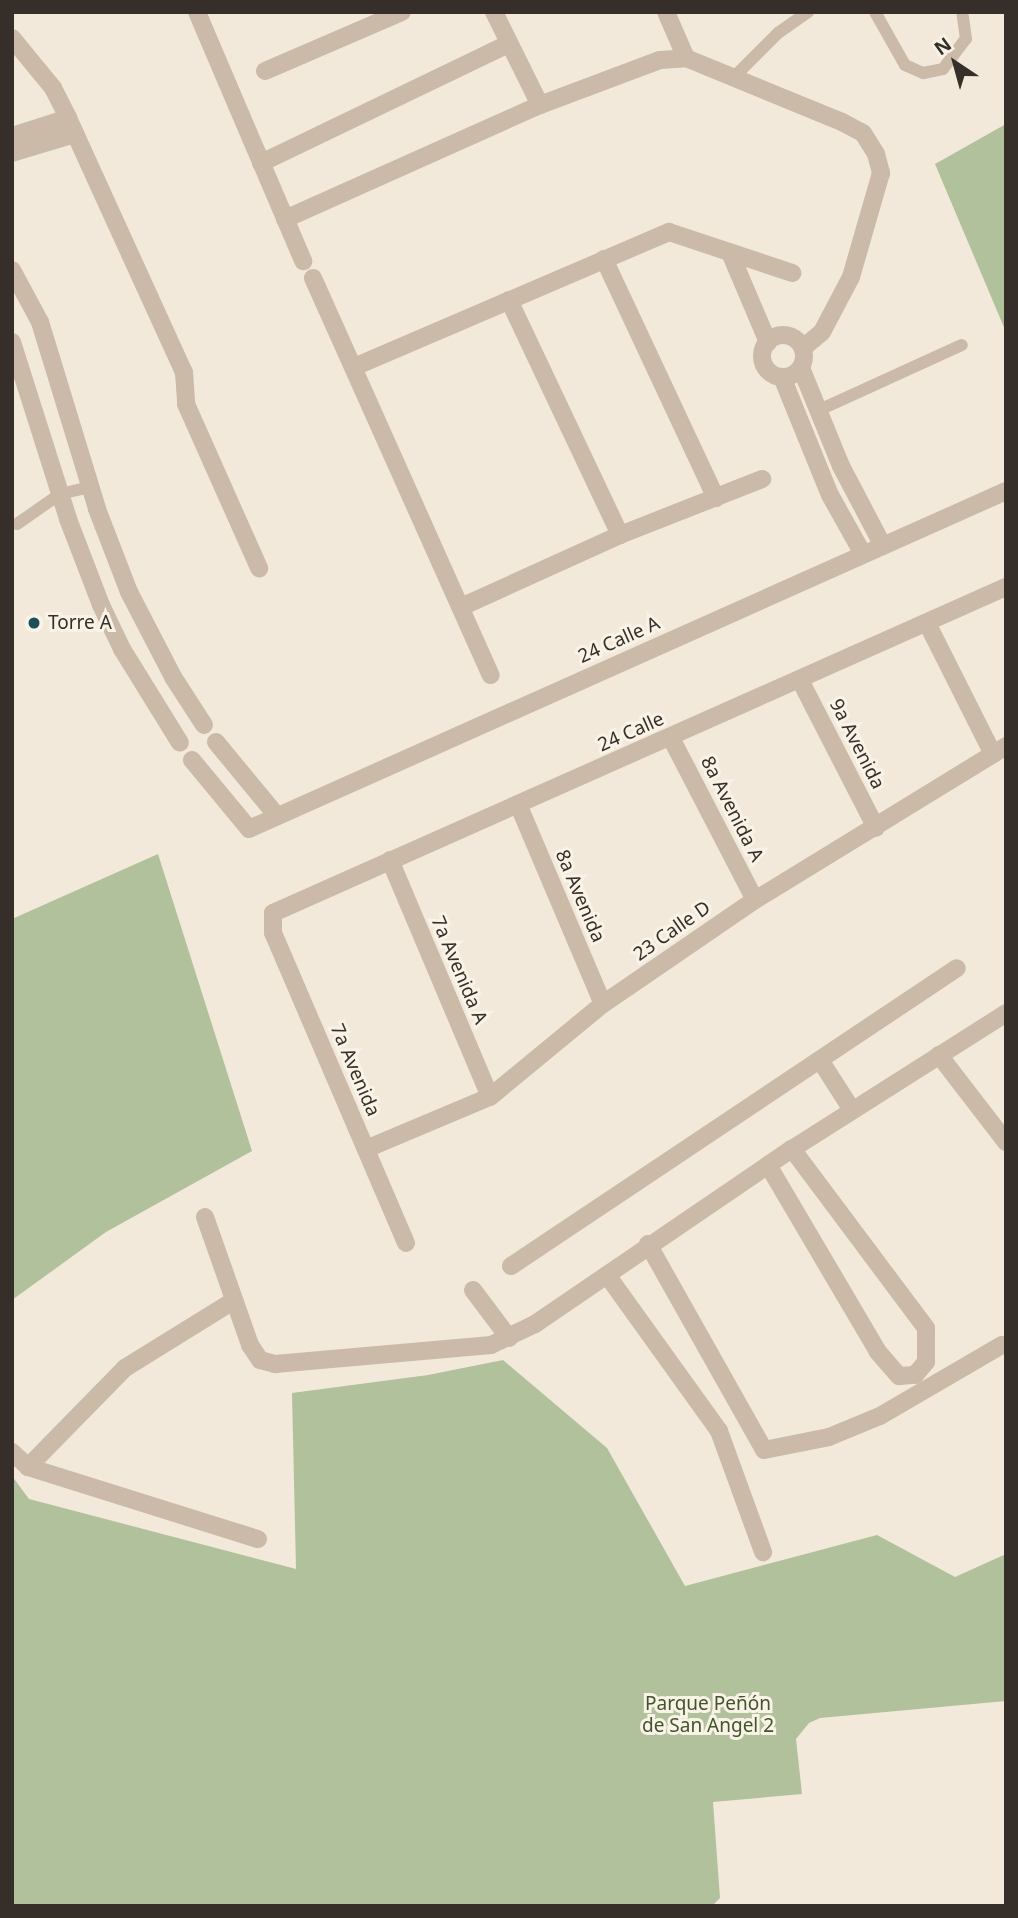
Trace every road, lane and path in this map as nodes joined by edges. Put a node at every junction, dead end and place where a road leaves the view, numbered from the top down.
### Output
1 (197, 12) edge
2 (402, 12) edge
3 (494, 12) edge
4 (666, 12) edge
5 (808, 12) edge
6 (875, 12) edge
7 (962, 12) edge
8 (12, 38) edge
9 (508, 44) junction
10 (686, 58) junction
11 (265, 71) dead end
12 (733, 78) junction
13 (540, 105) junction
14 (72, 126) junction
15 (12, 136) edge
16 (12, 153) edge
17 (261, 163) junction
18 (285, 219) junction
19 (731, 255) junction
20 (604, 259) junction
21 (303, 261) dead end
22 (12, 270) edge
23 (792, 272) dead end
24 (313, 278) dead end
25 (509, 300) junction
26 (12, 342) edge
27 (768, 342) junction
28 (962, 345) dead end
29 (803, 348) junction
30 (354, 367) junction
31 (801, 368) junction
32 (782, 377) junction
33 (817, 411) junction
34 (762, 479) dead end
35 (90, 487) junction
36 (1006, 491) edge
37 (60, 494) junction
38 (716, 498) junction
39 (17, 524) dead end
40 (620, 535) junction
41 (883, 546) junction
42 (863, 554) junction
43 (259, 568) dead end
44 (1006, 587) edge
45 (461, 607) junction
46 (927, 622) junction
47 (150, 635) junction
48 (122, 649) junction
49 (491, 675) dead end
50 (800, 680) junction
51 (204, 725) dead end
52 (671, 738) junction
53 (216, 742) dead end
54 (180, 743) dead end
55 (999, 750) edge
56 (192, 760) dead end
57 (518, 804) junction
58 (277, 816) junction
59 (876, 828) junction
60 (390, 860) junction
61 (755, 900) junction
62 (273, 913) joint
63 (957, 968) dead end
64 (603, 1004) junction
65 (1006, 1013) edge
66 (939, 1055) junction
67 (820, 1059) junction
68 (490, 1097) junction
69 (852, 1110) junction
70 (1006, 1142) edge
71 (366, 1149) junction
72 (792, 1149) junction
73 (768, 1165) junction
74 (205, 1217) dead end
75 (405, 1242) dead end
76 (649, 1244) junction
77 (511, 1266) dead end
78 (607, 1275) junction
79 (473, 1290) dead end
80 (233, 1301) junction
81 (509, 1338) junction
82 (1002, 1345) dead end
83 (12, 1452) edge
84 (28, 1467) junction
85 (258, 1539) dead end
86 (763, 1552) dead end

1 - 17 street
2 - 11 street
3 - 9 street
4 - 10 street
5 - 12 lane
6 - 7 lane
8 - 14 street
9 - 13 street
9 - 17 street
10 - 12 street
10 - 13 street
12 - 29 street
13 - 18 street
14 - 15 street
14 - 16 street
14 - 43 street
17 - 18 street
18 - 21 street
19 - 20 street
19 - 23 street
19 - 27 street
20 - 25 street
20 - 38 street
22 - 35 street
24 - 30 street
25 - 30 street
25 - 40 street
26 - 37 street
27 - 29 street
27 - 32 street
28 - 33 lane
29 - 31 street
30 - 45 street
31 - 32 street
31 - 33 street
32 - 42 street
33 - 41 street
34 - 38 street
35 - 37 lane
35 - 47 street
36 - 41 street, 24 Calle A
37 - 39 lane
37 - 48 street
38 - 40 street
40 - 45 street
41 - 42 street, 24 Calle A
42 - 58 street, 24 Calle A
44 - 46 street, 24 Calle
45 - 49 street
46 - 50 street, 24 Calle
46 - 55 street
47 - 48 street
47 - 51 street
48 - 54 street
50 - 52 street, 24 Calle
50 - 59 street, 9a Avenida
52 - 57 street, 24 Calle
52 - 61 street, 8a Avenida A
53 - 58 street
55 - 59 street, 23 Calle D
56 - 58 street, 24 Calle A
57 - 60 street, 24 Calle
57 - 64 street, 8a Avenida
59 - 61 street, 23 Calle D
60 - 62 street, 24 Calle
60 - 68 street, 7a Avenida A
61 - 64 street, 23 Calle D
62 - 71 street, 7a Avenida
63 - 67 street
64 - 68 street, 23 Calle D
65 - 66 street
66 - 69 street
66 - 70 street
67 - 69 street
67 - 77 street
68 - 71 street, 23 Calle D
69 - 72 street
71 - 75 street, 7a Avenida
72 - 73 street
72 - 73 street
73 - 76 street
74 - 80 street
76 - 78 street
76 - 82 street
78 - 81 street
78 - 86 street
79 - 81 street
80 - 81 street
80 - 84 street
83 - 84 street
84 - 85 street

